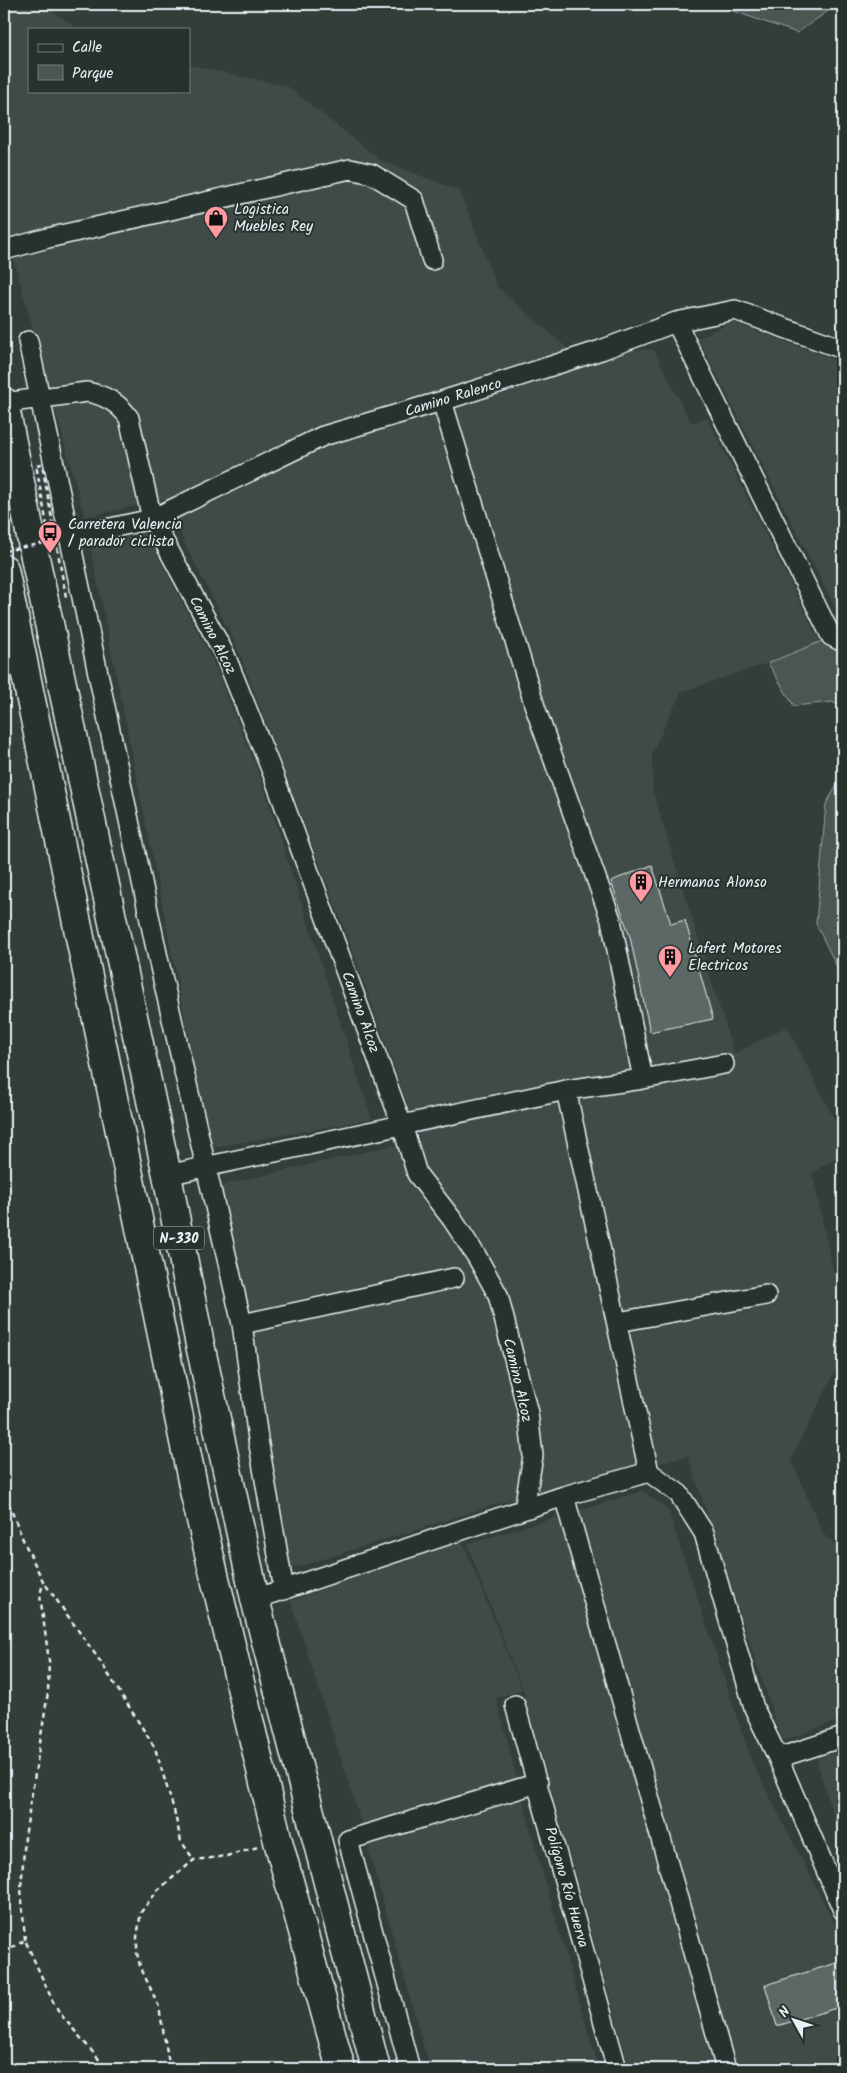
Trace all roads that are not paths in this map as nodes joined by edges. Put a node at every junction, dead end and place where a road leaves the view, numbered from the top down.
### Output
1 (4, 250) edge
2 (432, 260) dead end
3 (676, 322) junction
4 (28, 341) dead end
5 (843, 349) edge
6 (40, 397) junction
7 (442, 401) junction
8 (4, 402) edge
9 (152, 519) junction
10 (69, 537) junction
11 (4, 569) edge
12 (843, 642) edge
13 (724, 1064) dead end
14 (643, 1079) junction
15 (566, 1090) junction
16 (402, 1125) junction
17 (205, 1166) junction
18 (167, 1175) junction
19 (454, 1278) dead end
20 (766, 1296) dead end
21 (618, 1322) junction
22 (242, 1324) junction
23 (649, 1472) junction
24 (564, 1496) junction
25 (524, 1509) junction
26 (284, 1590) junction
27 (255, 1600) junction
28 (515, 1705) dead end
29 (843, 1738) edge
30 (778, 1758) junction
31 (538, 1783) junction
32 (843, 1910) edge
33 (341, 2069) edge
34 (376, 2069) edge
35 (410, 2069) edge
36 (618, 2069) edge
37 (726, 2069) edge

1 - 2 street
3 - 5 street, Camino Ralenco
3 - 7 street, Camino Ralenco
3 - 12 street
4 - 6 street
6 - 8 street, Camino Alcoz
6 - 9 street, Camino Alcoz
6 - 10 street
7 - 9 street, Camino Ralenco
7 - 14 street
8 - 18 highway, N-330
9 - 10 street, Camino Ralenco
9 - 16 street, Camino Alcoz
10 - 17 street
11 - 33 highway, N-330
13 - 14 street
14 - 15 street
15 - 16 street
15 - 21 street
16 - 17 street
16 - 25 street, Camino Alcoz
17 - 18 street
17 - 22 street
18 - 27 highway, N-330
19 - 22 street
20 - 21 street
21 - 23 street
22 - 26 street
23 - 24 street
23 - 30 street
24 - 25 street
24 - 37 street
25 - 26 street
26 - 27 street
27 - 34 highway, N-330
28 - 31 street, Polígono Río Huerva
29 - 30 street
30 - 32 street
31 - 35 street
31 - 36 street, Polígono Río Huerva

